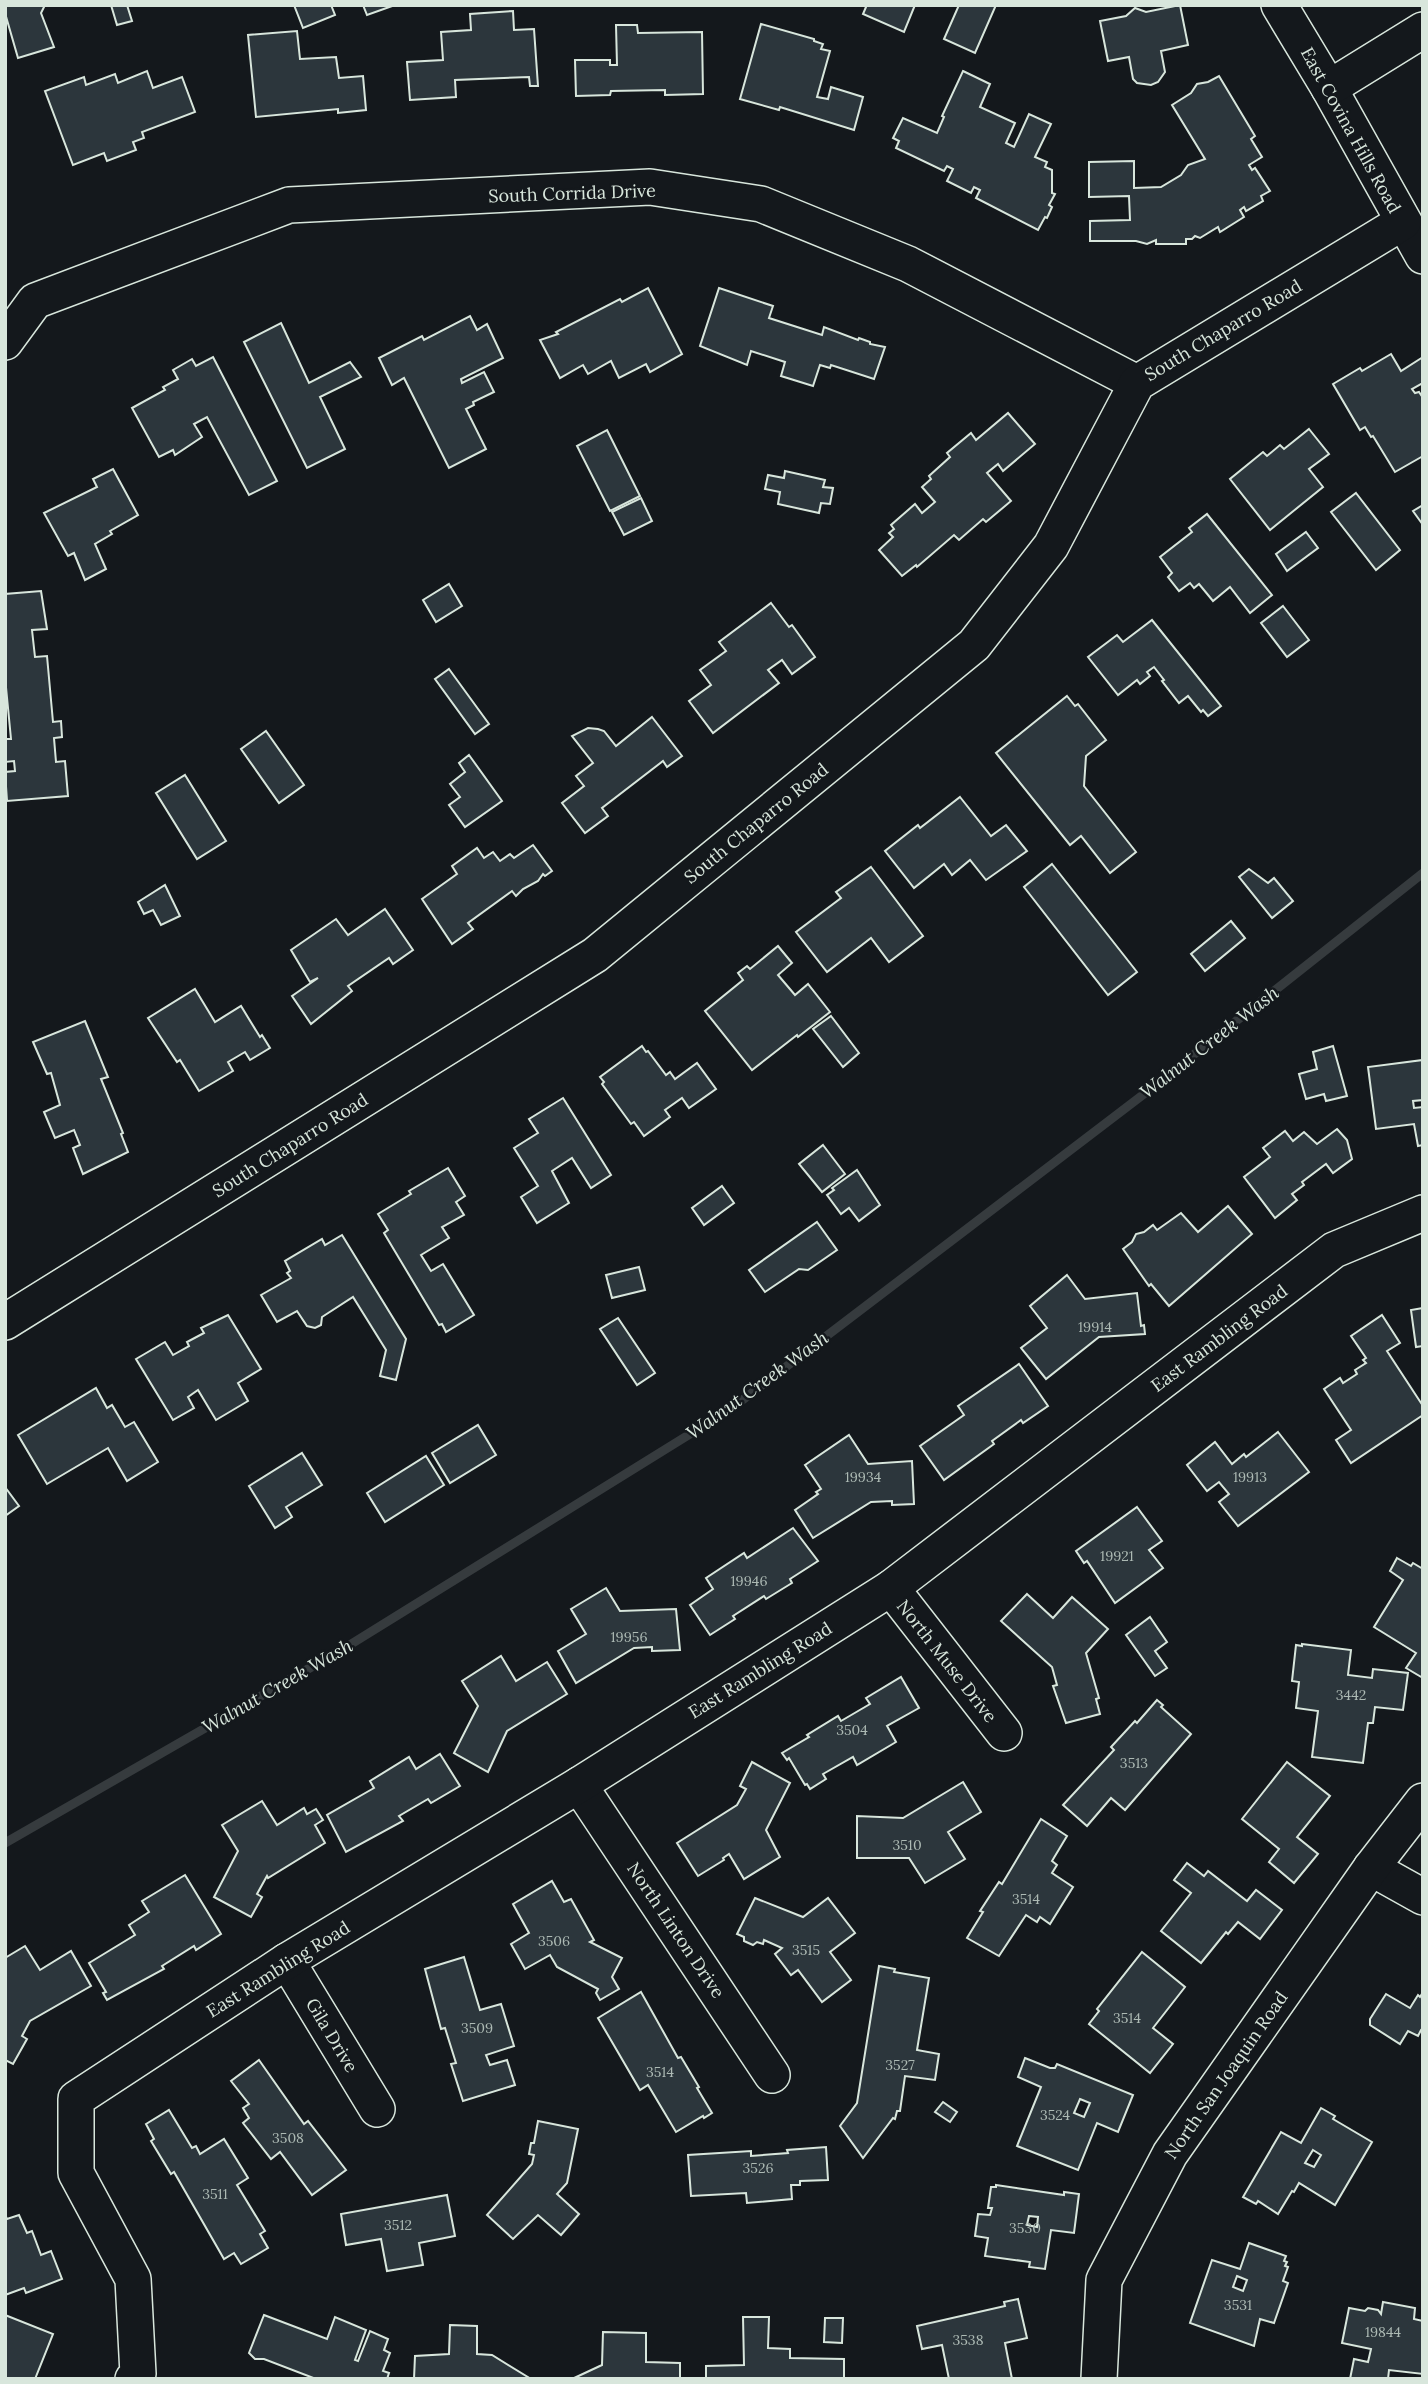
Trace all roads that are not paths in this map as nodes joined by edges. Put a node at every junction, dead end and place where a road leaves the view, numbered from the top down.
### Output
1 (1279, 5) edge
2 (1423, 30) edge
3 (1329, 88) junction
4 (1403, 222) junction
5 (1423, 256) edge
6 (5, 342) edge
7 (1136, 383) junction
8 (1423, 1213) edge
9 (5, 1322) edge
10 (891, 1588) junction
11 (1004, 1733) dead end
12 (579, 1784) junction
13 (1423, 1801) edge
14 (1371, 1868) junction
15 (1423, 1897) edge
16 (287, 1961) junction
17 (772, 2075) dead end
18 (377, 2109) dead end
19 (142, 2377) edge
20 (1099, 2379) edge

1 - 3 street, East Covina Hills Road
2 - 3 street
3 - 4 street, East Covina Hills Road
4 - 5 street, East Covina Hills Road
4 - 7 street, South Chaparro Road
6 - 7 street, South Corrida Drive
7 - 9 street, South Chaparro Road
8 - 10 street, East Rambling Road
10 - 11 street, North Muse Drive
10 - 12 street, East Rambling Road
12 - 16 street, East Rambling Road
12 - 17 street, North Linton Drive
13 - 14 street, North San Joaquin Road
14 - 15 street
14 - 20 street, North San Joaquin Road
16 - 18 street, Gila Drive
16 - 19 street, East Rambling Road

